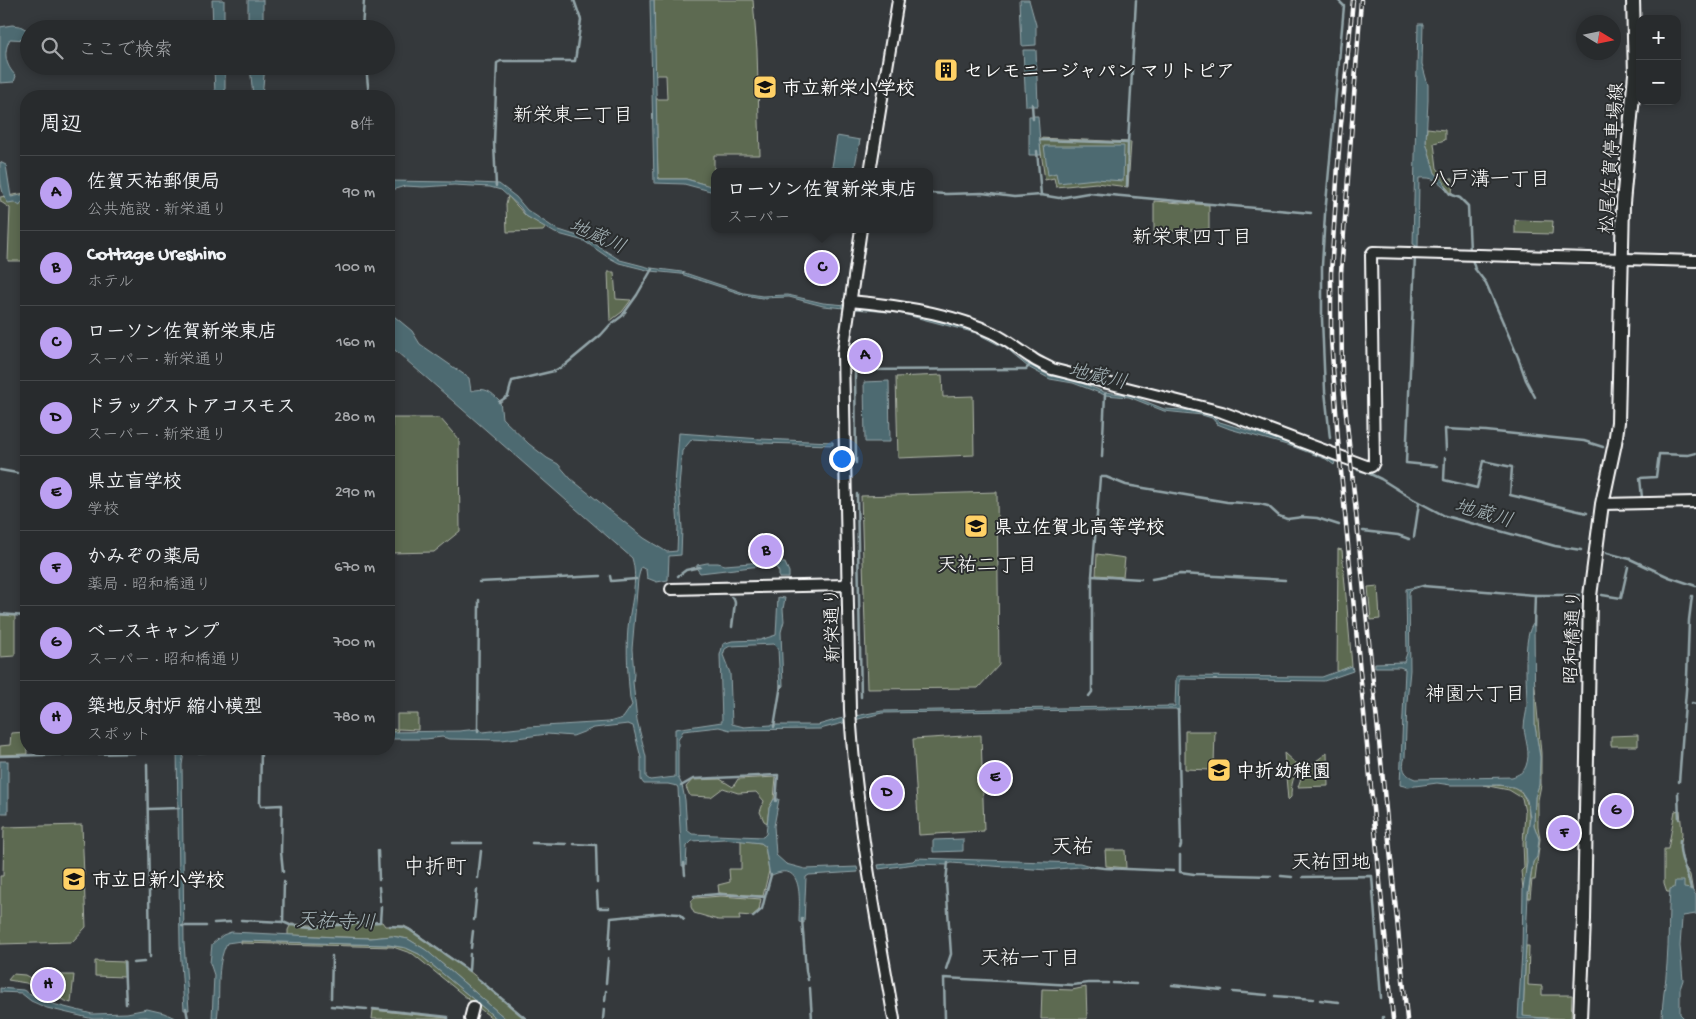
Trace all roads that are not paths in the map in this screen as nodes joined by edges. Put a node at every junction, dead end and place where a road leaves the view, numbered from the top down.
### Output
1 (898, 0) edge
2 (1633, 0) edge
3 (871, 168) edge
4 (859, 233) edge
5 (1622, 259) junction
6 (1696, 261) edge
7 (850, 301) junction
8 (1696, 502) edge
9 (1602, 504) junction
10 (847, 585) junction
11 (671, 589) dead end
12 (473, 1007) dead end
13 (470, 1019) edge
14 (894, 1019) edge
15 (1580, 1019) edge

1 - 3 street
2 - 5 main road, 松尾佐賀停車場線
4 - 7 street, 新栄通り
5 - 6 street
5 - 7 street
5 - 9 main road, 昭和橋通り
7 - 10 street, 新栄通り
8 - 9 street
9 - 15 main road, 昭和橋通り
10 - 11 street
10 - 14 street, 新栄通り
12 - 13 street

